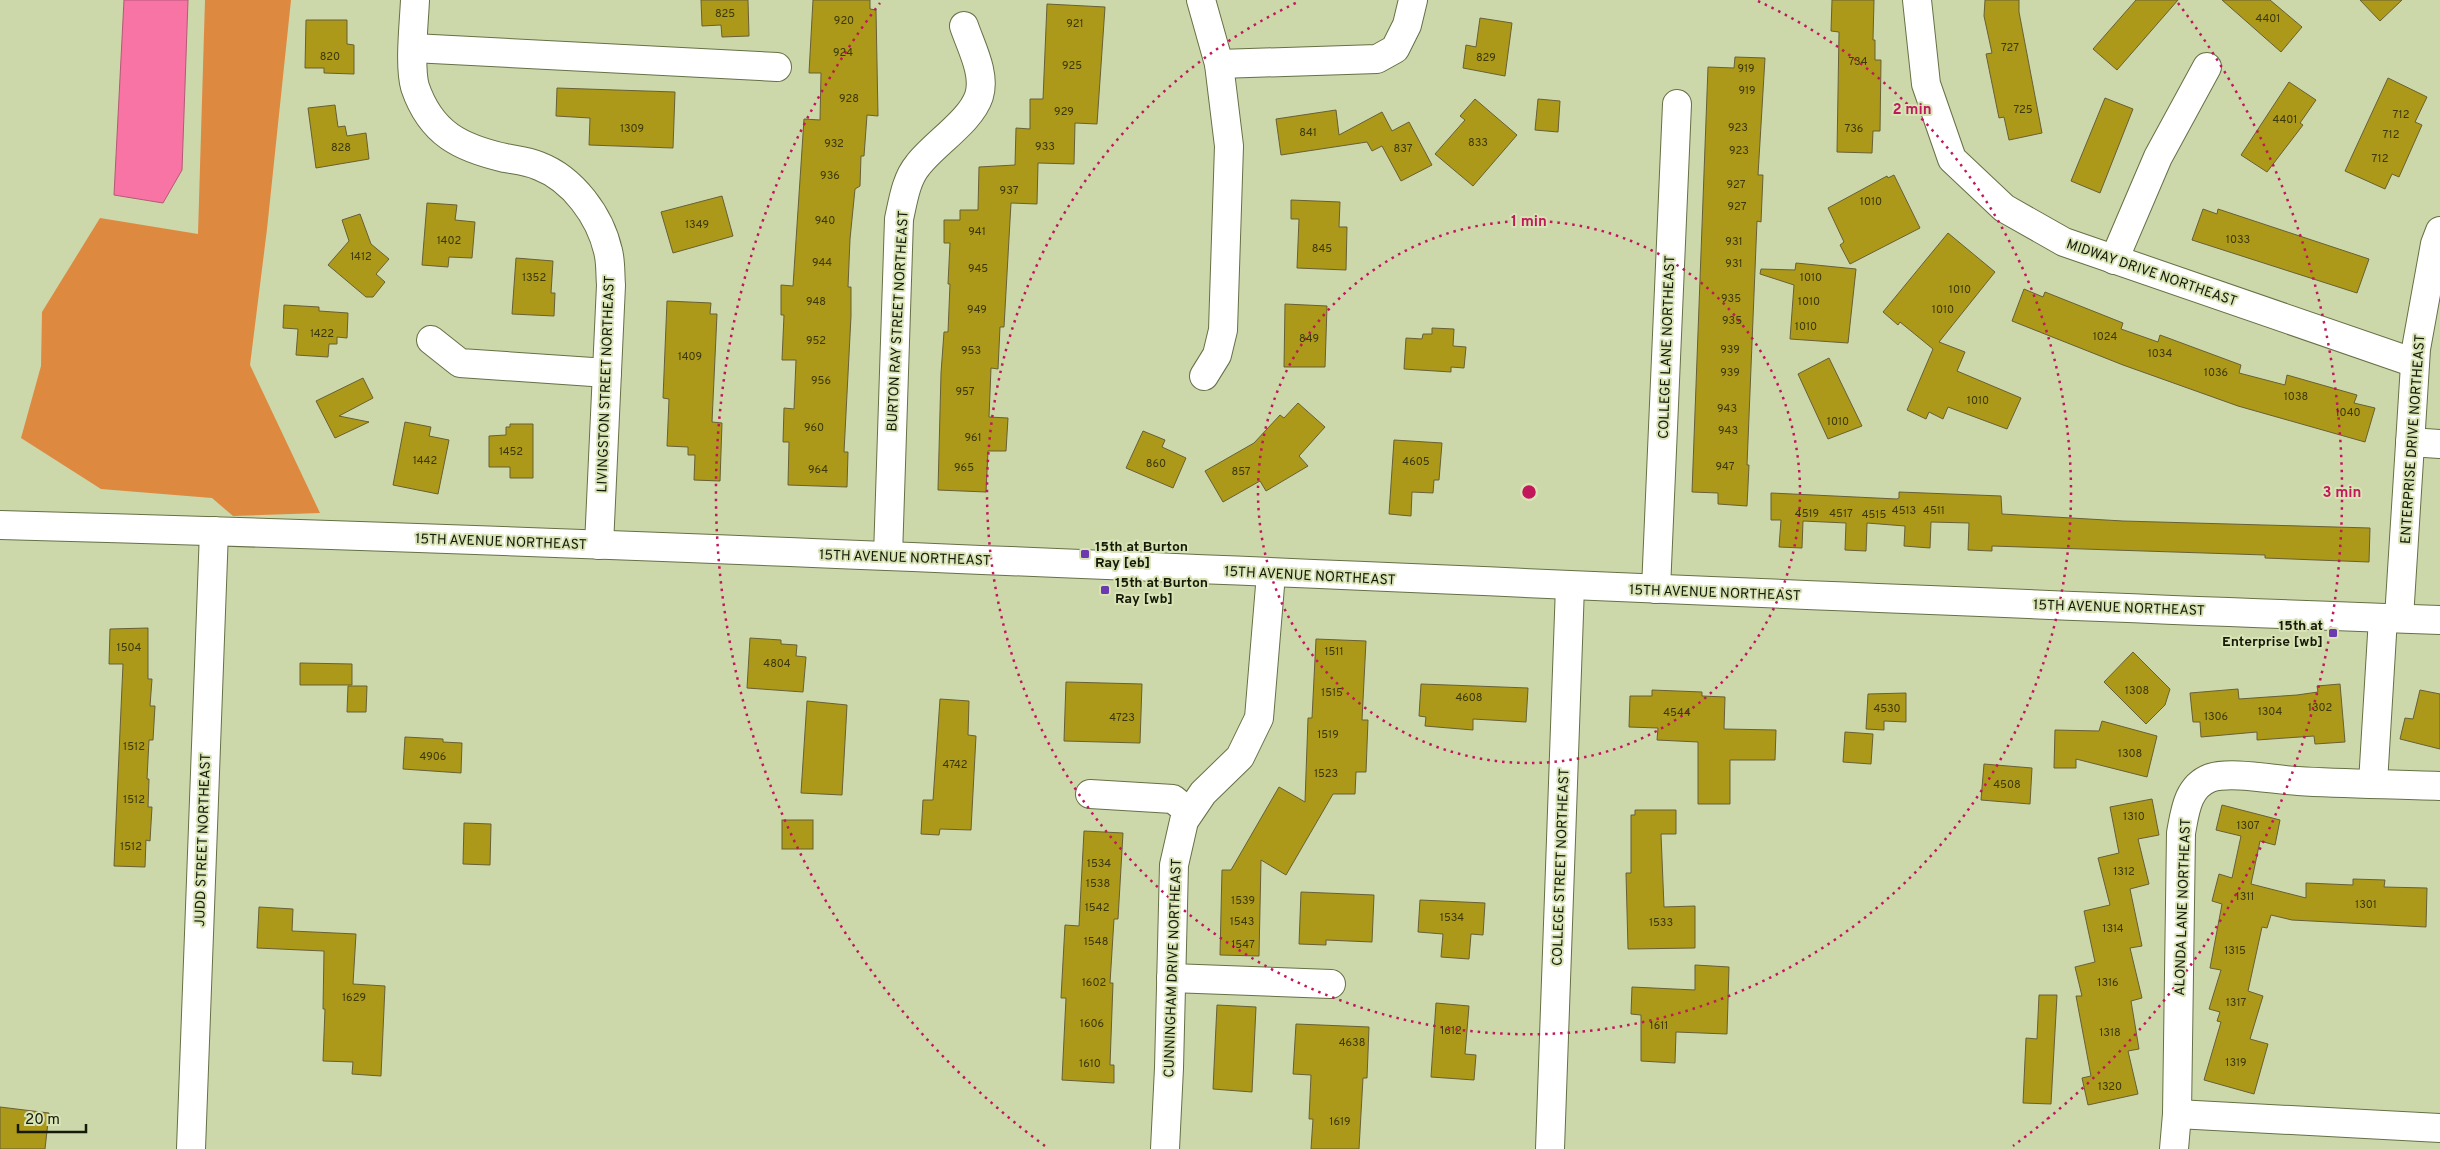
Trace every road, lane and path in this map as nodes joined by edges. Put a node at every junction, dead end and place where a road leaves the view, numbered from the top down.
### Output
1 (415, 0) edge
2 (1200, 0) edge
3 (1413, 0) edge
4 (1917, 0) edge
5 (964, 26) dead end
6 (413, 48) junction
7 (1219, 64) junction
8 (777, 67) dead end
9 (2208, 67) dead end
10 (1677, 104) dead end
11 (2440, 231) edge
12 (2114, 260) junction
13 (431, 340) dead end
14 (2415, 363) junction
15 (607, 373) junction
16 (1204, 376) dead end
17 (2410, 442) junction
18 (2440, 444) edge
19 (0, 525) edge
20 (214, 531) junction
21 (599, 545) junction
22 (888, 556) junction
23 (1271, 574) junction
24 (1570, 586) junction
25 (1656, 589) junction
26 (2391, 618) junction
27 (2440, 620) edge
28 (2373, 783) junction
29 (2440, 786) edge
30 (1090, 794) dead end
31 (1190, 812) junction
32 (1171, 978) junction
33 (1331, 984) dead end
34 (2177, 1114) junction
35 (2440, 1128) edge
36 (191, 1149) edge
37 (1165, 1149) edge
38 (1550, 1149) edge
39 (2174, 1149) edge

1 - 6 street, LIVINGSTON STREET NORTHEAST
2 - 7 street
3 - 7 street
4 - 12 street, MIDWAY DRIVE NORTHEAST
5 - 22 street, BURTON RAY STREET NORTHEAST
6 - 8 street
6 - 15 street, LIVINGSTON STREET NORTHEAST
7 - 16 street
9 - 12 street
10 - 25 street, COLLEGE LANE NORTHEAST
11 - 14 street, ENTERPRISE DRIVE NORTHEAST
12 - 14 street, MIDWAY DRIVE NORTHEAST
13 - 15 street
14 - 17 street, ENTERPRISE DRIVE NORTHEAST
15 - 21 street, LIVINGSTON STREET NORTHEAST
17 - 18 street
17 - 26 street, ENTERPRISE DRIVE NORTHEAST
19 - 20 street, 15TH AVENUE NORTHEAST
20 - 21 street, 15TH AVENUE NORTHEAST
20 - 36 street, JUDD STREET NORTHEAST
21 - 22 street, 15TH AVENUE NORTHEAST
22 - 23 street, 15TH AVENUE NORTHEAST
23 - 24 street, 15TH AVENUE NORTHEAST
23 - 31 street, CUNNINGHAM DRIVE NORTHEAST
24 - 25 street, 15TH AVENUE NORTHEAST
24 - 38 street, COLLEGE STREET NORTHEAST
25 - 26 street, 15TH AVENUE NORTHEAST
26 - 27 street, 15TH AVENUE NORTHEAST
26 - 28 street
28 - 29 street, ALONDA LANE NORTHEAST
28 - 34 street, ALONDA LANE NORTHEAST
30 - 31 street
31 - 32 street, CUNNINGHAM DRIVE NORTHEAST
32 - 33 street
32 - 37 street, CUNNINGHAM DRIVE NORTHEAST
34 - 35 street
34 - 39 street, ALONDA LANE NORTHEAST

